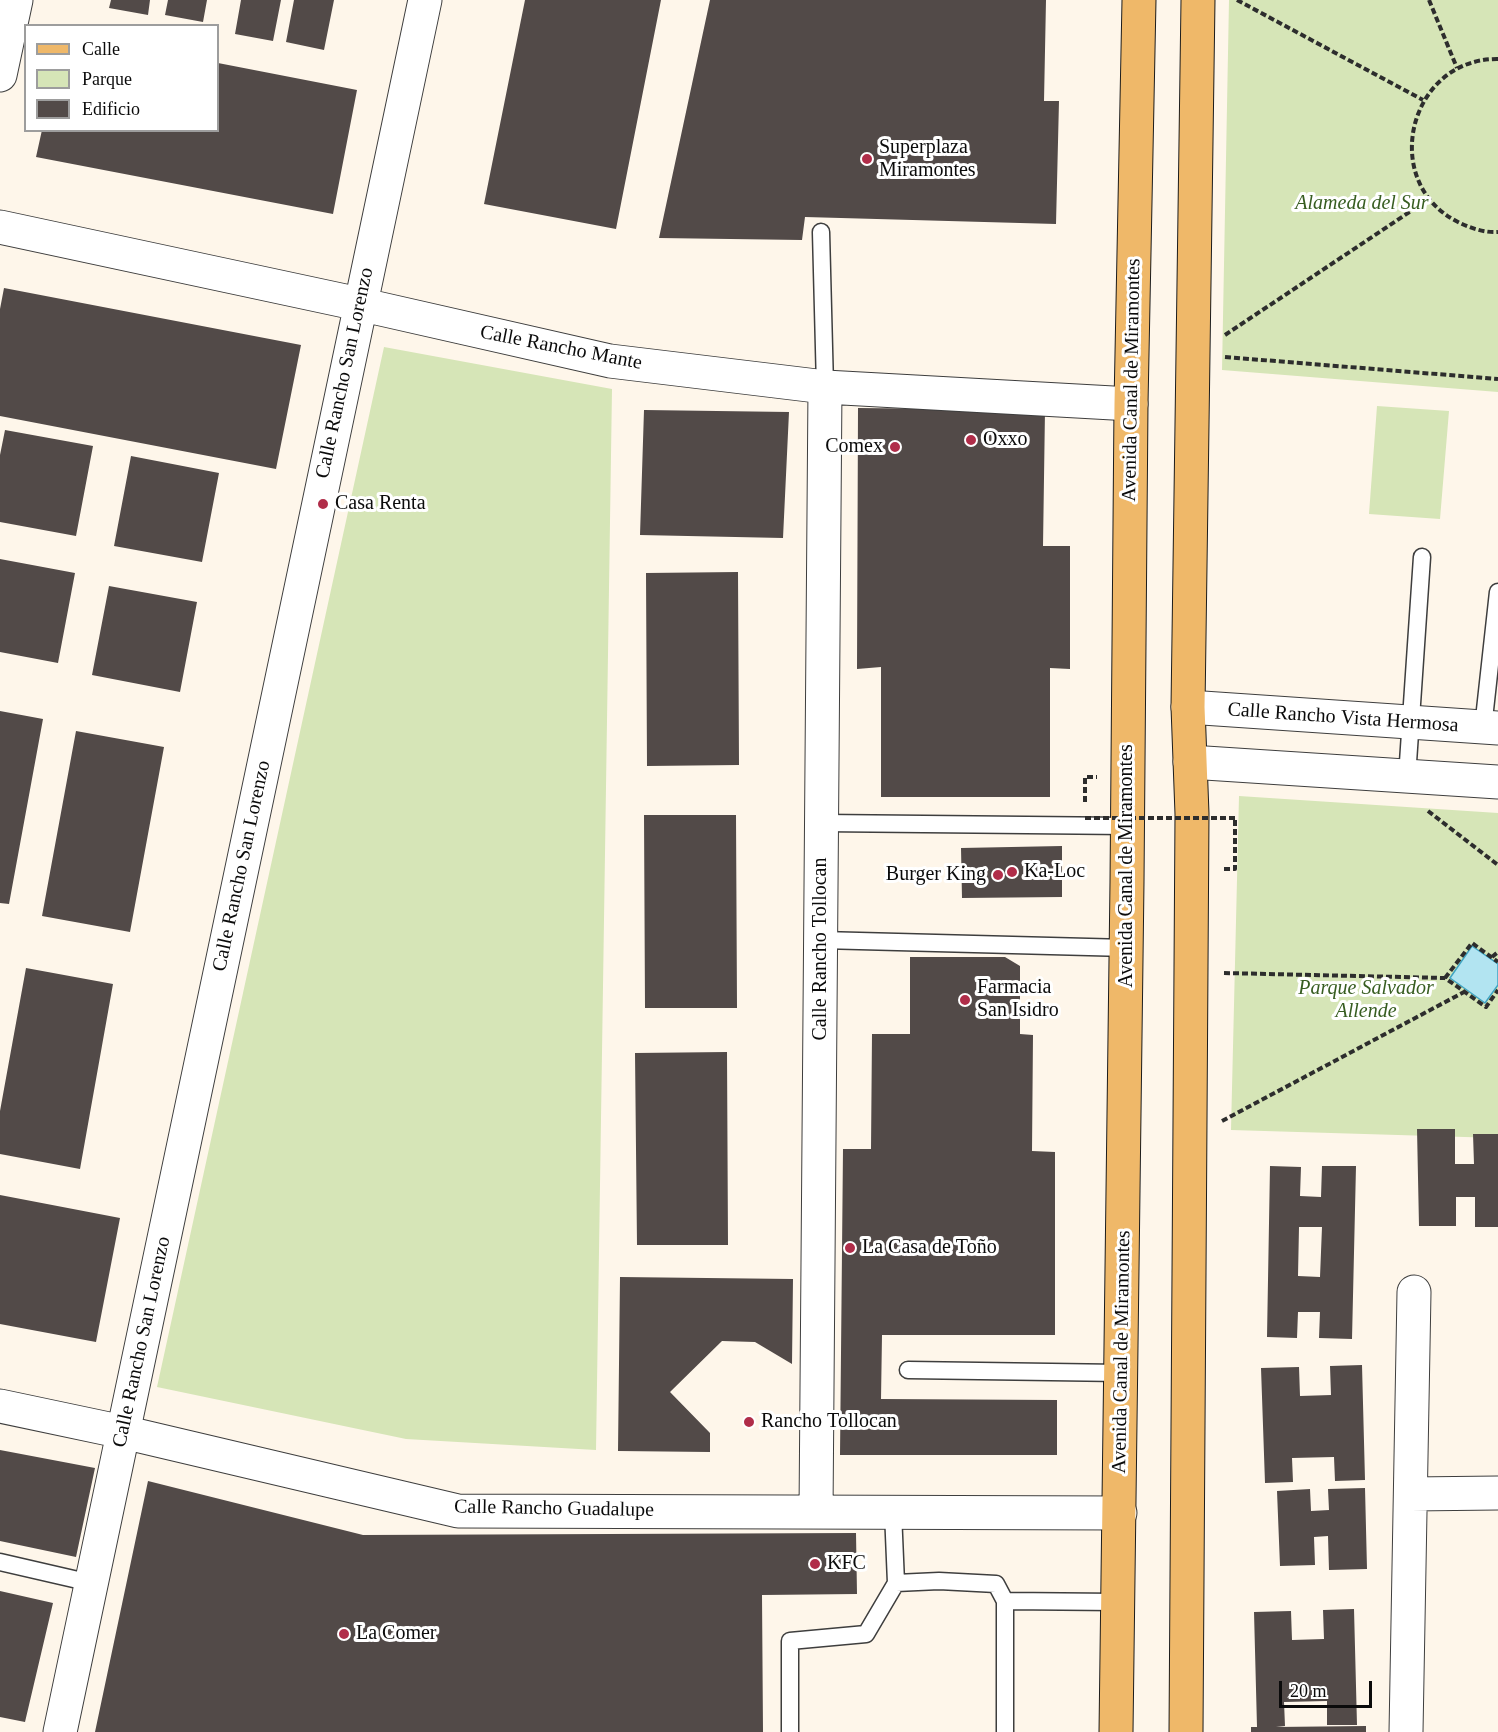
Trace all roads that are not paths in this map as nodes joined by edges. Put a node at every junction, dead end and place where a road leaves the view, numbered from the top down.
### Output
1 (16, 0) edge
2 (424, 0) edge
3 (1139, 0) edge
4 (1198, 0) edge
5 (0, 75) edge
6 (0, 227) edge
7 (821, 232) dead end
8 (360, 304) junction
9 (825, 387) junction
10 (1131, 404) junction
11 (1422, 557) dead end
12 (1498, 592) edge
13 (1188, 707) junction
14 (1410, 723) junction
15 (1491, 728) edge
16 (1190, 762) junction
17 (1407, 777) junction
18 (1498, 782) edge
19 (822, 823) junction
20 (1128, 826) junction
21 (821, 940) junction
22 (1127, 948) junction
23 (1414, 1292) dead end
24 (908, 1370) dead end
25 (1122, 1373) junction
26 (0, 1406) edge
27 (123, 1432) junction
28 (1498, 1492) edge
29 (1411, 1494) junction
30 (816, 1511) junction
31 (893, 1512) junction
32 (1120, 1512) junction
33 (0, 1562) edge
34 (91, 1583) junction
35 (896, 1583) junction
36 (1005, 1602) junction
37 (1118, 1602) junction
38 (60, 1732) edge
39 (790, 1732) edge
40 (1005, 1732) edge
41 (1116, 1732) edge
42 (1186, 1732) edge
43 (1406, 1732) edge

1 - 5 street
2 - 8 street, Calle Rancho San Lorenzo
3 - 10 main road, Avenida Canal de Miramontes
4 - 13 main road
6 - 8 street, Calle Rancho Mante
7 - 9 lane
8 - 9 street, Calle Rancho Mante
8 - 27 street, Calle Rancho San Lorenzo
9 - 10 street, Calle Rancho Mante
9 - 19 street, Calle Rancho Tollocan
10 - 20 main road, Avenida Canal de Miramontes
11 - 14 lane
12 - 15 lane
13 - 14 street, Calle Rancho Vista Hermosa
13 - 16 main road
14 - 15 street, Calle Rancho Vista Hermosa
14 - 17 lane
16 - 17 street
16 - 42 main road
17 - 18 street
19 - 20 lane
19 - 21 street, Calle Rancho Tollocan
20 - 22 main road, Avenida Canal de Miramontes
21 - 22 lane
21 - 30 street, Calle Rancho Tollocan
22 - 25 main road, Avenida Canal de Miramontes
23 - 29 street
24 - 25 lane
25 - 32 main road, Avenida Canal de Miramontes
26 - 27 street, Calle Rancho Guadalupe
27 - 30 street, Calle Rancho Guadalupe
27 - 34 street, Calle Rancho San Lorenzo
28 - 29 street
29 - 43 street
30 - 31 street, Calle Rancho Guadalupe
31 - 32 street, Calle Rancho Guadalupe
31 - 35 lane
32 - 37 main road, Avenida Canal de Miramontes
33 - 34 lane
34 - 38 street, Calle Rancho San Lorenzo
35 - 36 lane
35 - 39 lane
36 - 37 lane
36 - 40 lane
37 - 41 main road, Avenida Canal de Miramontes

